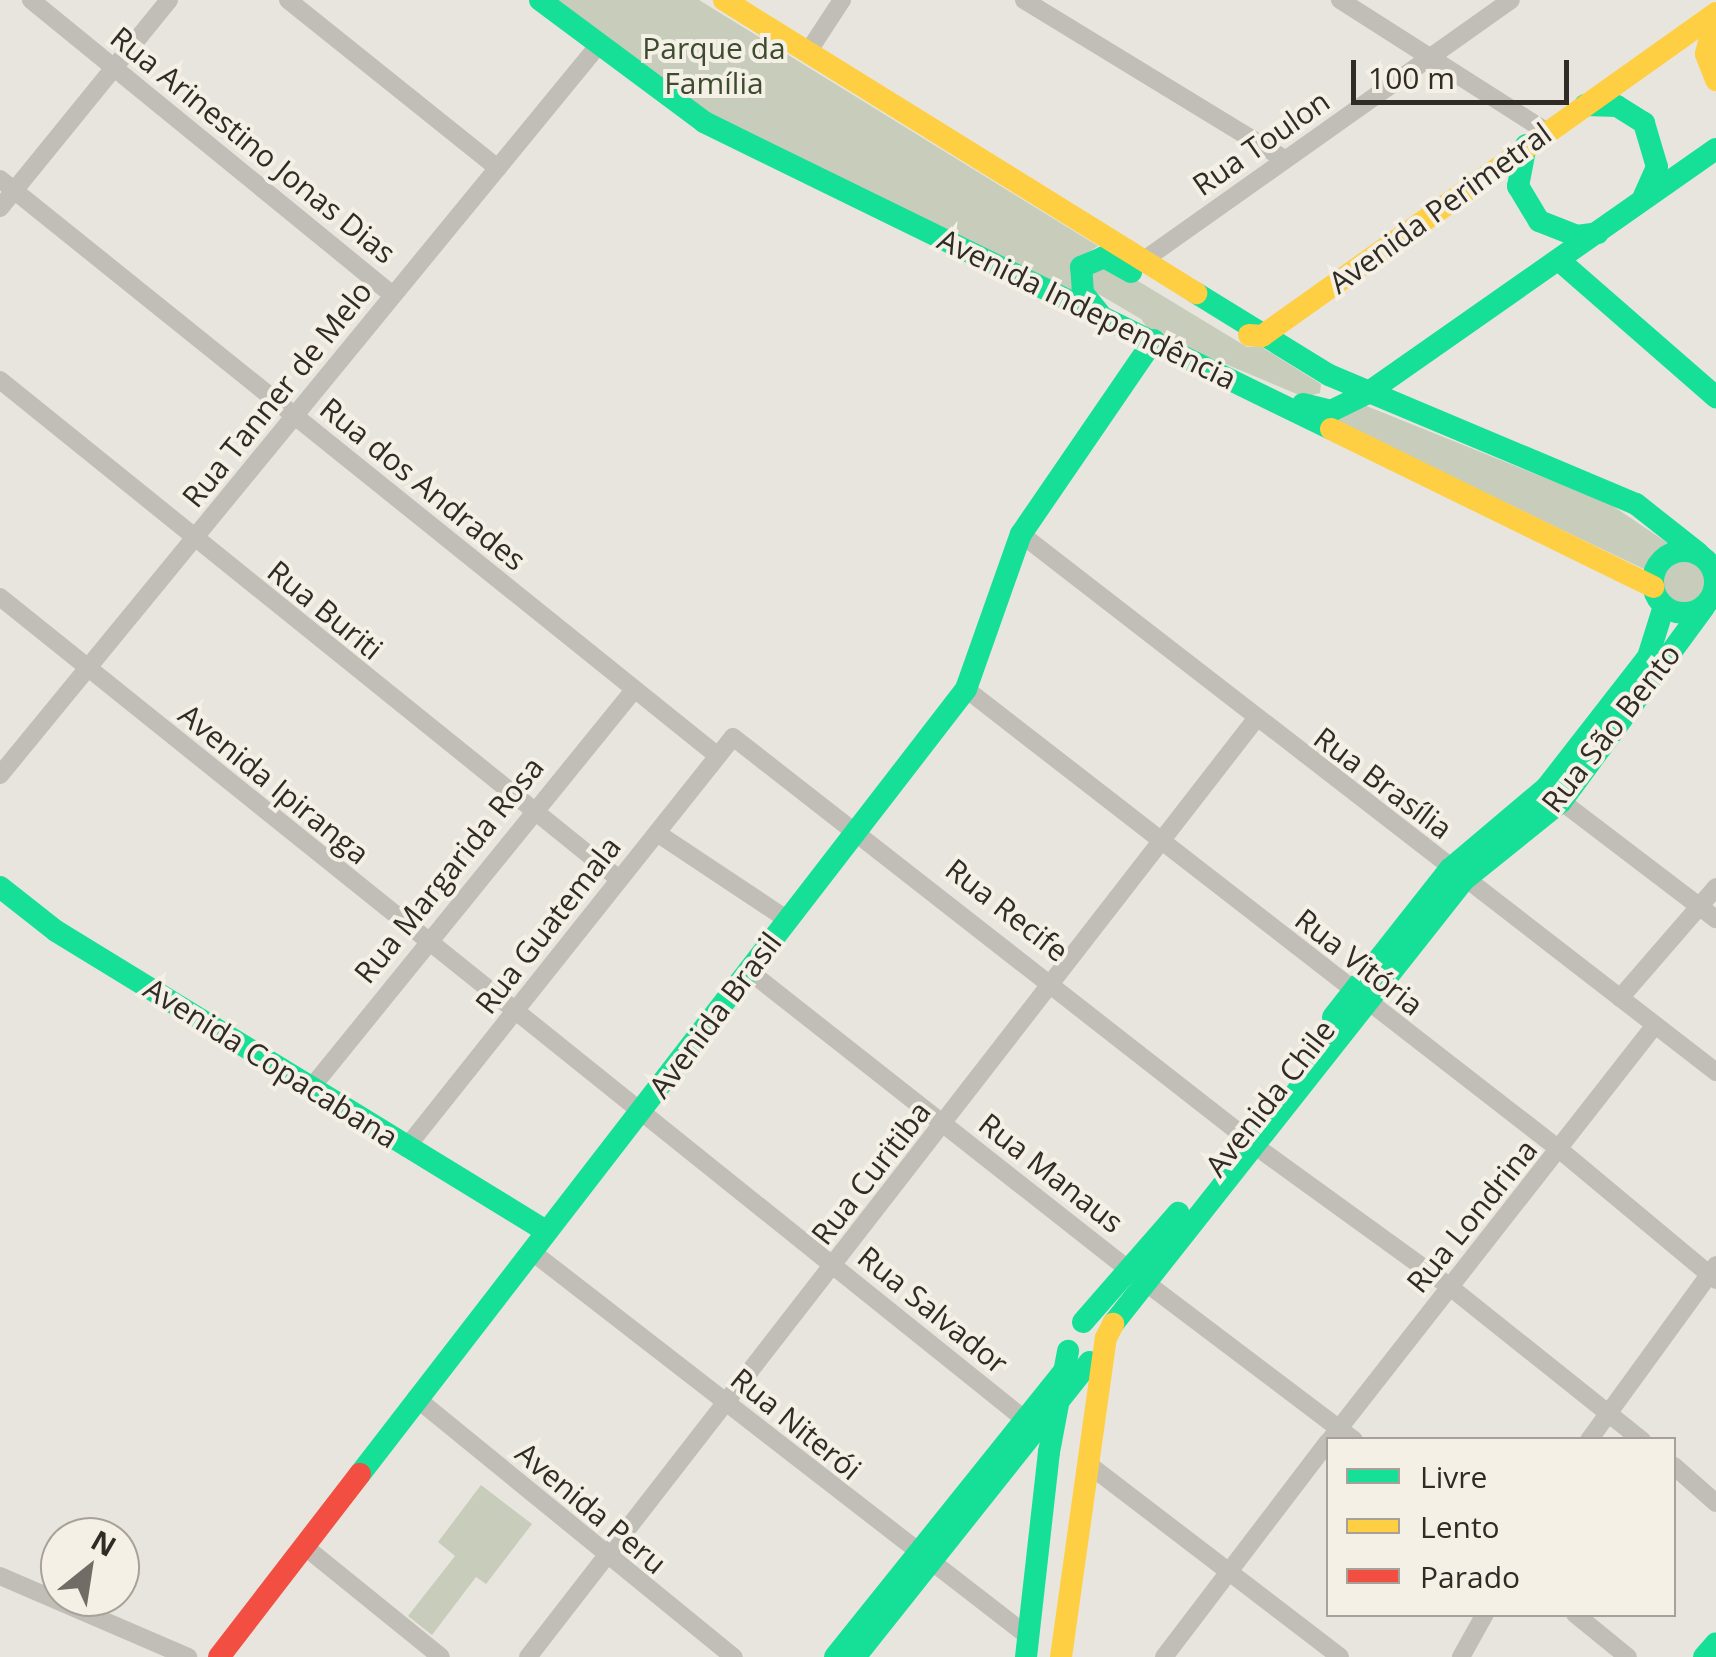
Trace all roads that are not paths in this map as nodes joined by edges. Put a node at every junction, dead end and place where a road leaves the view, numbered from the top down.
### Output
1 (31, 0) edge
2 (169, 0) edge
3 (288, 0) edge
4 (540, 0) edge
5 (724, 0) edge
6 (842, 0) edge
7 (1024, 0) edge
8 (1340, 0) edge
9 (1511, 0) edge
10 (1716, 14) edge
11 (597, 47) junction
12 (808, 52) junction
13 (1430, 58) junction
14 (114, 68) junction
15 (1716, 80) edge
16 (1586, 105) junction
17 (1546, 131) junction
18 (1526, 145) junction
19 (1713, 158) edge
20 (1284, 159) junction
21 (498, 168) junction
22 (7, 185) edge
23 (1640, 202) junction
24 (0, 208) edge
25 (1598, 233) junction
26 (1142, 262) junction
27 (1561, 262) junction
28 (394, 296) junction
29 (1104, 316) junction
30 (1262, 336) junction
31 (1154, 340) junction
32 (1208, 368) junction
33 (1329, 375) junction
34 (0, 380) edge
35 (1366, 394) junction
36 (1716, 397) edge
37 (1304, 404) junction
38 (294, 416) junction
39 (1020, 534) junction
40 (194, 539) junction
41 (1698, 553) junction
42 (0, 597) edge
43 (1659, 597) junction
44 (1712, 598) edge
45 (88, 668) junction
46 (966, 689) junction
47 (634, 690) junction
48 (1255, 720) junction
49 (733, 737) joint
50 (718, 756) junction
51 (0, 775) edge
52 (1554, 795) junction
53 (530, 812) junction
54 (857, 830) junction
55 (657, 833) junction
56 (1162, 840) junction
57 (1457, 874) junction
58 (619, 880) junction
59 (1716, 887) edge
60 (0, 888) edge
61 (1700, 906) junction
62 (1716, 918) edge
63 (788, 920) junction
64 (424, 942) junction
65 (749, 971) junction
66 (1054, 981) junction
67 (1359, 998) junction
68 (1620, 998) junction
69 (516, 1010) junction
70 (1655, 1025) junction
71 (1716, 1072) edge
72 (311, 1088) junction
73 (642, 1111) junction
74 (943, 1124) junction
75 (1248, 1139) junction
76 (406, 1148) junction
77 (1560, 1150) junction
78 (546, 1231) junction
79 (531, 1251) junction
80 (834, 1266) junction
81 (1713, 1272) edge
82 (1138, 1276) junction
83 (1450, 1287) junction
84 (1083, 1322) junction
85 (1100, 1351) junction
86 (1066, 1361) junction
87 (416, 1398) junction
88 (1060, 1400) junction
89 (727, 1403) junction
90 (1607, 1410) junction
91 (1028, 1422) junction
92 (1338, 1437) edge
93 (1591, 1437) edge
94 (1638, 1437) edge
95 (1326, 1452) edge
96 (1088, 1464) junction
97 (1676, 1468) edge
98 (1716, 1503) edge
99 (304, 1546) junction
100 (604, 1557) junction
101 (921, 1559) junction
102 (1232, 1571) junction
103 (0, 1576) edge
104 (1483, 1617) edge
105 (1579, 1617) edge
106 (1716, 1643) edge
107 (1027, 1647) edge
108 (188, 1657) edge
109 (219, 1657) edge
110 (442, 1657) edge
111 (528, 1657) edge
112 (734, 1657) edge
113 (835, 1657) edge
114 (856, 1657) edge
115 (1060, 1657) edge
116 (1164, 1657) edge
117 (1340, 1657) edge
118 (1461, 1657) edge
119 (1628, 1657) edge
120 (1704, 1657) edge

1 - 14 street, Rua Arinestino Jonas Dias
2 - 14 street
3 - 21 street
4 - 11 main road, Avenida Independência
5 - 12 main road, Avenida Independência
6 - 12 street
7 - 20 street
8 - 13 street
9 - 13 street, Rua Toulon
10 - 15 main road
10 - 16 main road, Avenida Perimetral
11 - 21 street, Rua Tanner de Melo
11 - 29 main road, Avenida Independência
12 - 26 main road, Avenida Independência
13 - 17 street
13 - 20 street, Rua Toulon
14 - 22 street
14 - 28 street, Rua Arinestino Jonas Dias
16 - 17 main road, Avenida Perimetral
16 - 23 main road
17 - 18 main road, Avenida Perimetral
18 - 25 main road
18 - 30 main road, Avenida Perimetral
19 - 23 main road
20 - 26 street, Rua Toulon
21 - 28 street, Rua Tanner de Melo
22 - 24 street
22 - 38 street, Rua dos Andrades
23 - 25 main road
25 - 27 main road
26 - 30 main road, Avenida Independência
27 - 35 main road
27 - 36 main road
28 - 38 street, Rua Tanner de Melo
29 - 30 main road
29 - 31 main road, Avenida Independência
30 - 33 main road, Avenida Independência
31 - 32 main road, Avenida Independência
31 - 39 main road, Avenida Brasil
32 - 37 main road
32 - 43 main road, Avenida Independência
33 - 35 main road, Avenida Independência
33 - 37 main road
34 - 40 street, Rua Buriti
35 - 37 main road
35 - 41 main road, Avenida Independência
38 - 40 street, Rua Tanner de Melo
38 - 47 street, Rua dos Andrades
39 - 46 main road, Avenida Brasil
39 - 48 street, Rua Brasília
40 - 45 street, Rua Tanner de Melo
40 - 53 street, Rua Buriti
41 - 43 main road
41 - 44 main road
42 - 45 street, Avenida Ipiranga
43 - 44 main road
43 - 52 main road, Rua São Bento
44 - 52 main road, Rua São Bento
45 - 51 street, Rua Tanner de Melo
45 - 64 street, Avenida Ipiranga
46 - 54 main road, Avenida Brasil
46 - 56 street, Rua Vitória
47 - 50 street, Rua dos Andrades
47 - 53 street, Rua Margarida Rosa
48 - 56 street, Rua Curitiba
48 - 57 street, Rua Brasília
49 - 50 street, Rua Guatemala
49 - 54 street, Rua Recife
50 - 55 street, Rua Guatemala
52 - 57 main road, Rua São Bento
52 - 61 street
53 - 58 street, Rua Buriti
53 - 64 street, Rua Margarida Rosa
54 - 63 main road, Avenida Brasil
54 - 66 street, Rua Recife
55 - 58 street, Rua Guatemala
55 - 63 street
56 - 66 street, Rua Curitiba
56 - 67 street, Rua Vitória
57 - 67 main road, Avenida Chile
57 - 68 street, Rua Brasília
58 - 69 street, Rua Guatemala
59 - 61 street
60 - 72 main road, Avenida Copacabana
61 - 62 street
61 - 68 street
63 - 65 main road, Avenida Brasil
64 - 69 street, Avenida Ipiranga
64 - 72 street, Rua Margarida Rosa
65 - 73 main road, Avenida Brasil
65 - 74 street, Rua Manaus
66 - 74 street, Rua Curitiba
66 - 75 street, Rua Recife
67 - 75 main road, Avenida Chile
67 - 77 street, Rua Vitória
68 - 70 street, Rua Brasília
69 - 73 street, Rua Salvador
69 - 76 street, Rua Guatemala
70 - 71 street, Rua Brasília
70 - 77 street, Rua Londrina
72 - 76 main road, Avenida Copacabana
73 - 78 main road, Avenida Brasil
73 - 80 street, Rua Salvador
74 - 80 street, Rua Curitiba
74 - 82 street, Rua Manaus
75 - 82 main road, Avenida Chile
75 - 83 street, Rua Recife
76 - 78 main road, Avenida Copacabana
77 - 81 street, Rua Vitória
77 - 83 street, Rua Londrina
78 - 79 main road, Avenida Brasil
79 - 87 main road, Avenida Brasil
79 - 89 street, Rua Niterói
80 - 89 street, Rua Curitiba
80 - 91 street, Rua Salvador
81 - 90 street
82 - 84 main road, Avenida Chile
82 - 85 main road, Avenida Chile
82 - 92 street, Rua Manaus
83 - 90 street, Rua Recife
83 - 92 street, Rua Londrina
84 - 85 main road
84 - 86 main road, Avenida Chile
85 - 86 main road
85 - 88 main road, Avenida Chile
85 - 96 main road
86 - 88 main road
86 - 91 main road, Avenida Chile
87 - 99 main road, Avenida Brasil
87 - 100 street, Avenida Peru
88 - 91 main road, Avenida Chile
88 - 107 main road
89 - 100 street, Rua Curitiba
89 - 101 street, Rua Niterói
90 - 93 street
90 - 94 street, Rua Recife
91 - 101 main road, Avenida Chile
95 - 102 street, Rua Londrina
96 - 102 street
96 - 115 main road
97 - 98 street
99 - 109 main road, Avenida Brasil
99 - 110 street
100 - 111 street, Rua Curitiba
100 - 112 street, Avenida Peru
101 - 107 street, Rua Niterói
101 - 113 main road, Avenida Chile
101 - 114 main road, Avenida Chile
102 - 116 street, Rua Londrina
102 - 117 street
103 - 108 street
104 - 118 street
105 - 119 street
106 - 120 main road

